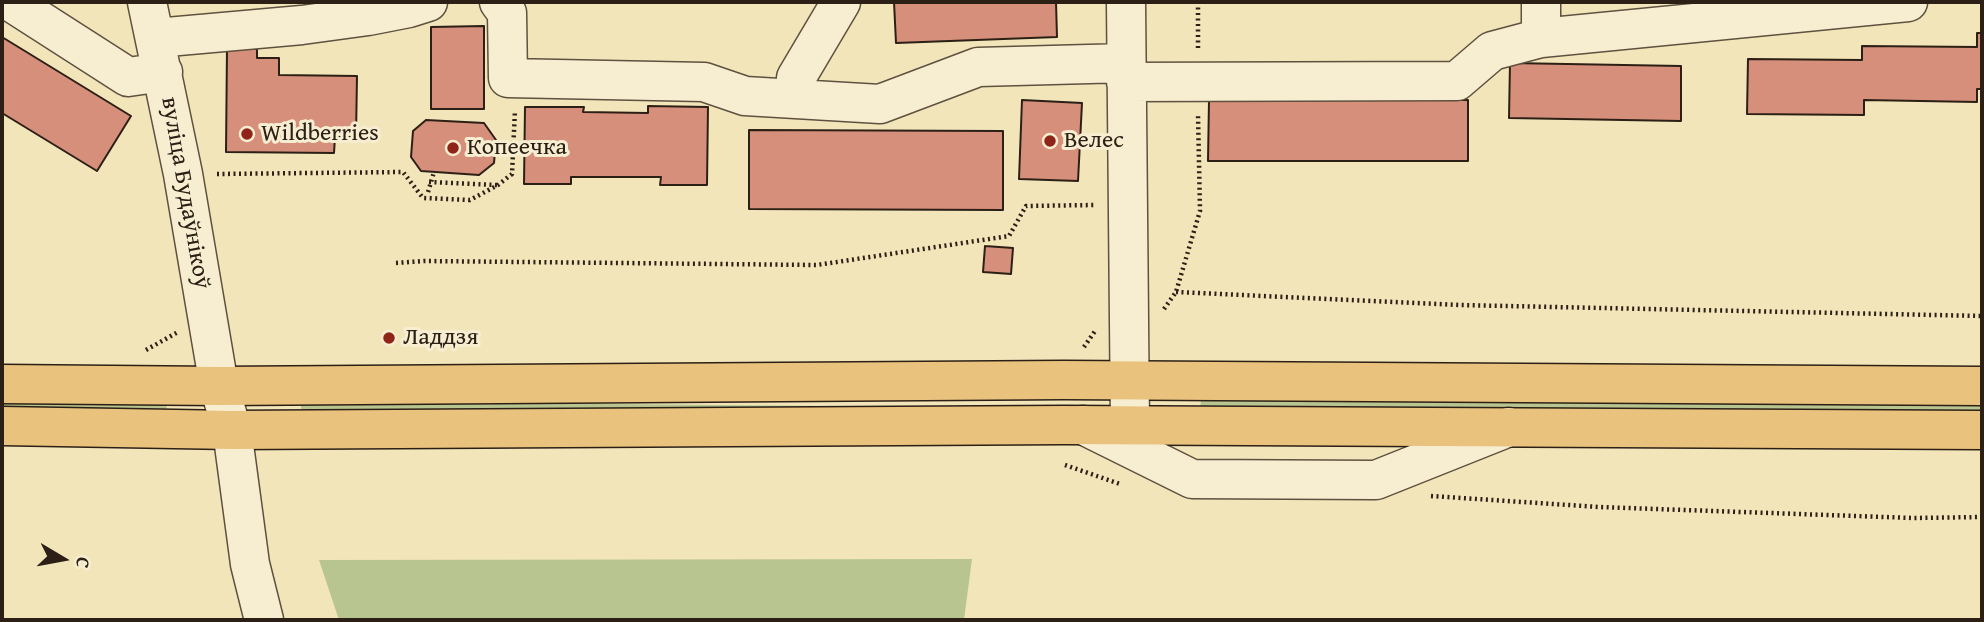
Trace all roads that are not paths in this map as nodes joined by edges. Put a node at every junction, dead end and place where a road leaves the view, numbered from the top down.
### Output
1 (11, 2) edge
2 (147, 2) edge
3 (428, 2) edge
4 (499, 2) edge
5 (841, 2) edge
6 (1126, 2) edge
7 (1908, 2) edge
8 (1782, 8) edge
9 (1541, 20) edge
10 (159, 55) junction
11 (1126, 72) junction
12 (795, 99) junction
13 (1130, 381) junction
14 (2, 383) edge
15 (219, 386) junction
16 (1982, 386) edge
17 (1083, 425) junction
18 (2, 426) edge
19 (1130, 426) junction
20 (1509, 427) junction
21 (232, 430) junction
22 (1982, 430) edge
23 (264, 620) edge

1 - 10 street
2 - 10 street, вуліца Будаўнікоў
3 - 10 street
4 - 12 street
5 - 12 street
6 - 11 street
7 - 8 street
8 - 9 street
9 - 11 street
10 - 15 street, вуліца Будаўнікоў
11 - 12 street
11 - 13 street
13 - 15 highway
13 - 16 highway
13 - 19 street
14 - 15 highway
15 - 21 street, вуліца Будаўнікоў
17 - 19 highway
17 - 20 street
17 - 21 highway
18 - 21 highway
19 - 20 highway
20 - 22 highway
21 - 23 street, вуліца Будаўнікоў

